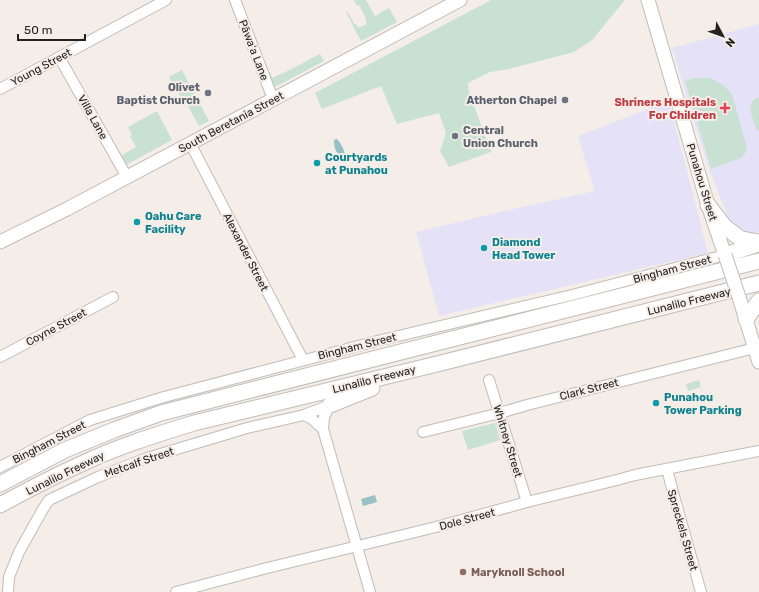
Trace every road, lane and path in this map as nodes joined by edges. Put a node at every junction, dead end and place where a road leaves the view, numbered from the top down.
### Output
1 (166, 0) edge
2 (234, 0) edge
3 (460, 0) edge
4 (648, 0) edge
5 (59, 57) junction
6 (0, 89) edge
7 (273, 99) junction
8 (190, 143) junction
9 (127, 177) junction
10 (708, 205) junction
11 (0, 242) edge
12 (759, 243) edge
13 (725, 255) junction
14 (759, 261) edge
15 (759, 283) edge
16 (113, 297) dead end
17 (759, 301) edge
18 (746, 319) junction
19 (755, 348) junction
20 (0, 357) edge
21 (303, 360) junction
22 (759, 362) edge
23 (437, 364) junction
24 (490, 380) dead end
25 (330, 405) junction
26 (500, 413) junction
27 (304, 414) junction
28 (322, 429) junction
29 (423, 432) dead end
30 (759, 451) edge
31 (0, 467) edge
32 (666, 468) junction
33 (0, 484) edge
34 (527, 502) junction
35 (0, 505) edge
36 (357, 547) junction
37 (215, 587) edge
38 (8, 592) edge
39 (176, 592) edge
40 (370, 592) edge
41 (701, 592) edge

1 - 5 street, Young Street
2 - 7 street, Pāwaʻa Lane
3 - 7 main road, South Beretania Street
4 - 10 main road, Punahou Street
5 - 6 street, Young Street
5 - 9 street, Villa Lane
7 - 8 main road, South Beretania Street
8 - 9 main road, South Beretania Street
8 - 21 street, Alexander Street
9 - 11 main road, South Beretania Street
10 - 12 highway
10 - 13 main road, Punahou Street
12 - 13 highway
13 - 18 main road, Punahou Street, bridge
13 - 21 street, Bingham Street
14 - 33 highway, Lunalilo Freeway
15 - 23 highway, Lunalilo Freeway
16 - 20 street, Coyne Street
17 - 18 highway
18 - 19 main road, Punahou Street
19 - 22 main road, Punahou Street
19 - 26 street, Clark Street
21 - 31 street, Bingham Street
23 - 25 highway
23 - 35 highway, Lunalilo Freeway
24 - 26 street, Whitney Street
25 - 27 street, Metcalf Street
25 - 28 street
26 - 29 street, Clark Street
26 - 34 street, Whitney Street
27 - 28 street
27 - 38 street, Metcalf Street
28 - 36 street
30 - 32 street, Dole Street
32 - 34 street, Dole Street
32 - 41 street, Spreckels Street
34 - 36 street, Dole Street
36 - 37 street, Dole Street
36 - 40 street
37 - 39 street, Dole Street

